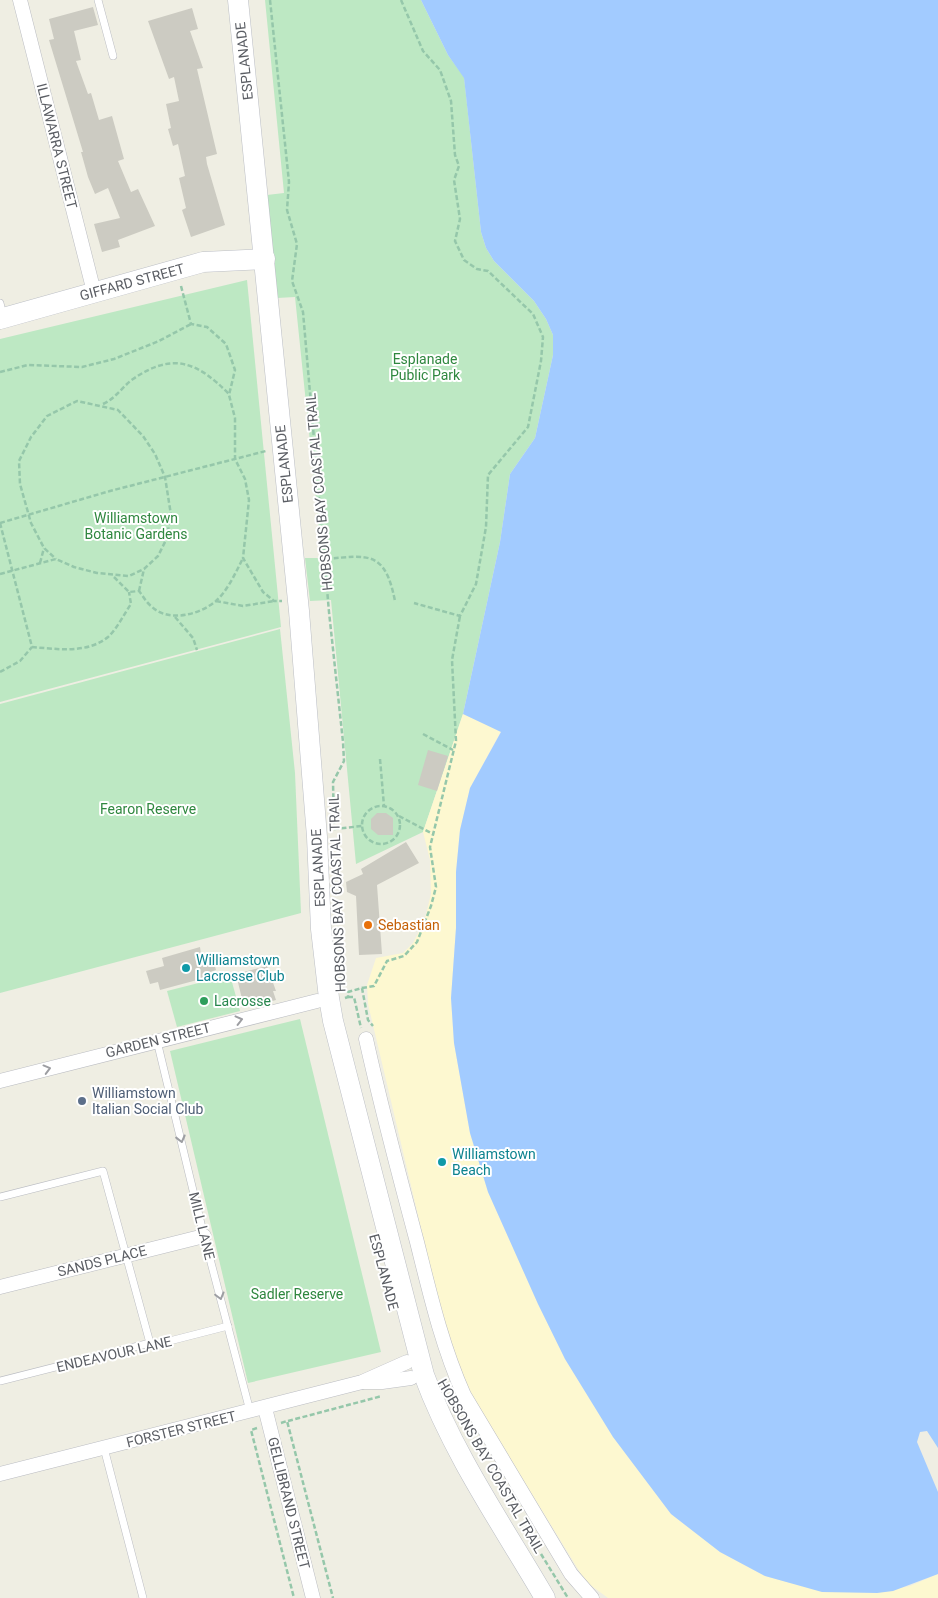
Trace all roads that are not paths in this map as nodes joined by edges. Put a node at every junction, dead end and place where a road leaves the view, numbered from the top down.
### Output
1 (20, 0) edge
2 (98, 0) edge
3 (238, 0) edge
4 (113, 56) dead end
5 (265, 259) junction
6 (94, 292) junction
7 (1, 313) edge
8 (334, 999) junction
9 (366, 1039) road end
10 (157, 1040) junction
11 (0, 1081) edge
12 (0, 1197) edge
13 (204, 1236) junction
14 (126, 1255) junction
15 (0, 1287) edge
16 (228, 1326) junction
17 (150, 1343) junction
18 (412, 1367) junction
19 (0, 1381) edge
20 (258, 1410) junction
21 (104, 1448) junction
22 (0, 1474) edge
23 (143, 1598) edge
24 (313, 1598) edge
25 (545, 1598) edge
26 (592, 1598) edge

1 - 6 street, ILLAWARRA STREET
2 - 4 lane
3 - 5 street, ESPLANADE
5 - 6 street, GIFFARD STREET
5 - 8 street, ESPLANADE
6 - 7 street, GIFFARD STREET
10 -> 8 street, GARDEN STREET
8 - 18 street, ESPLANADE
9 - 26 street, HOBSONS BAY COASTAL TRAIL
11 -> 10 street, GARDEN STREET
10 -> 13 lane, MILL LANE
12 - 14 lane
13 - 14 street, SANDS PLACE
13 -> 16 lane, MILL LANE
14 - 15 street, SANDS PLACE
14 - 17 lane
16 - 17 lane, ENDEAVOUR LANE
16 - 20 lane, MILL LANE
17 - 19 lane, ENDEAVOUR LANE
18 - 20 street, FORSTER STREET
18 - 25 street, ESPLANADE
20 - 21 street, FORSTER STREET
20 - 24 street, GELLIBRAND STREET
21 - 22 street, FORSTER STREET
21 - 23 lane

